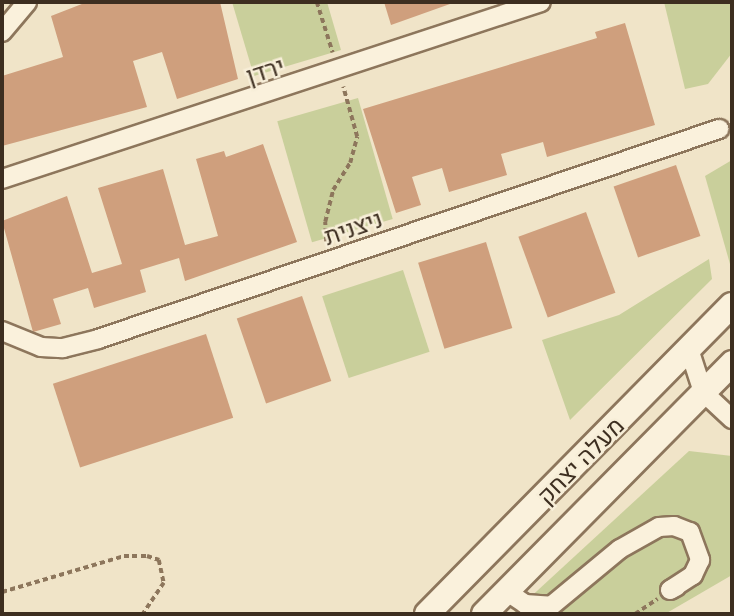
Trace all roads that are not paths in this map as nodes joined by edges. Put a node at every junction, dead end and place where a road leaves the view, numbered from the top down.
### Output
1 (27, 2) edge
2 (541, 2) edge
3 (2, 32) edge
4 (719, 130) dead end
5 (2, 179) edge
6 (732, 305) edge
7 (2, 331) edge
8 (689, 349) junction
9 (732, 363) edge
10 (704, 392) junction
11 (732, 419) edge
12 (673, 588) road end
13 (506, 592) junction
14 (427, 614) edge
15 (484, 614) edge

1 - 3 street
2 - 5 street, ירדן
4 - 7 street, ניצנית
6 - 8 main road, מעלה יצחק
8 - 10 street
8 - 14 main road, מעלה יצחק
9 - 10 main road, מעלה יצחק
10 - 11 street
10 - 13 main road, מעלה יצחק
12 - 13 street
13 - 15 main road, מעלה יצחק

